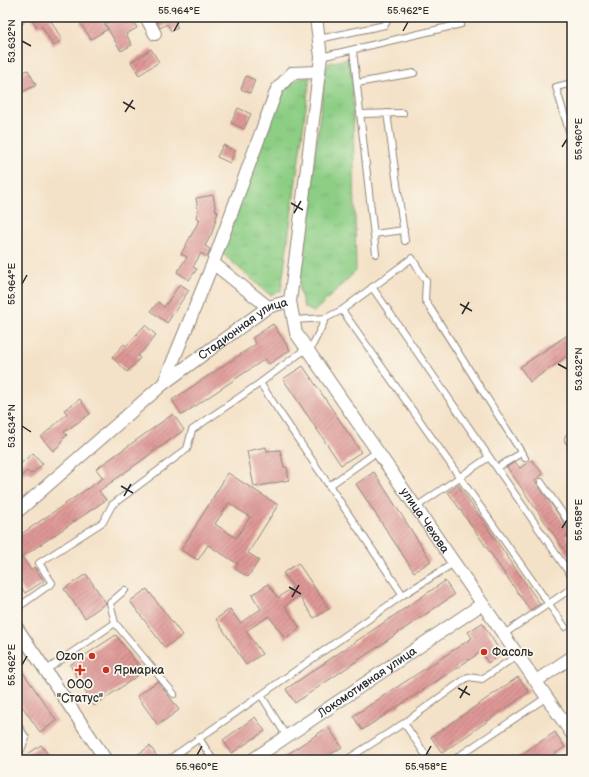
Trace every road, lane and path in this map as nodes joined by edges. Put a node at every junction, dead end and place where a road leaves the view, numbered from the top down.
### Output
1 (146, 17) edge
2 (316, 17) edge
3 (389, 17) edge
4 (461, 24) dead end
5 (155, 34) dead end
6 (319, 40) junction
7 (353, 50) junction
8 (321, 57) junction
9 (319, 72) junction
10 (414, 73) dead end
11 (357, 83) junction
12 (572, 83) edge
13 (387, 113) junction
14 (403, 113) dead end
15 (361, 114) junction
16 (572, 141) edge
17 (404, 230) junction
18 (374, 234) junction
19 (405, 241) dead end
20 (376, 254) dead end
21 (213, 264) junction
22 (372, 287) junction
23 (290, 301) junction
24 (268, 307) junction
25 (342, 310) junction
26 (326, 318) junction
27 (294, 320) junction
28 (308, 350) junction
29 (260, 383) junction
30 (163, 384) junction
31 (378, 452) junction
32 (489, 457) junction
33 (497, 468) junction
34 (459, 477) junction
35 (541, 482) dead end
36 (329, 486) junction
37 (416, 507) junction
38 (17, 512) edge
39 (572, 527) edge
40 (454, 563) junction
41 (572, 577) edge
42 (572, 588) edge
43 (125, 590) dead end
44 (403, 595) junction
45 (482, 604) junction
46 (548, 604) junction
47 (17, 608) edge
48 (115, 623) junction
49 (565, 627) dead end
50 (17, 628) edge
51 (504, 634) junction
52 (518, 655) junction
53 (572, 657) edge
54 (45, 671) junction
55 (536, 681) junction
56 (174, 694) dead end
57 (261, 695) junction
58 (547, 697) junction
59 (404, 723) junction
60 (17, 724) edge
61 (572, 734) edge
62 (287, 737) junction
63 (199, 738) junction
64 (17, 758) edge
65 (171, 758) dead end
66 (259, 758) edge
67 (106, 760) edge
68 (213, 760) edge
69 (346, 760) edge
70 (429, 760) edge
71 (453, 760) edge

1 - 5 street
2 - 6 street, Стадионная улица
3 - 6 lane
4 - 7 lane
6 - 8 street, Стадионная улица
7 - 8 lane
7 - 11 lane
8 - 9 street, Стадионная улица
9 - 21 street
9 - 23 street, Стадионная улица
10 - 11 lane
11 - 15 lane
12 - 16 lane
13 - 14 lane
13 - 15 lane
13 - 17 lane
15 - 18 lane
17 - 18 lane
17 - 19 lane
18 - 20 lane
21 - 24 street
21 - 30 street
22 - 25 lane
22 - 32 lane
22 - 33 lane
23 - 24 street, Стадионная улица
23 - 27 street, улица Чехова
24 - 30 street, Стадионная улица
25 - 26 lane
25 - 34 lane
26 - 27 lane
26 - 28 lane
27 - 28 street, улица Чехова
28 - 29 lane
28 - 31 street, улица Чехова
29 - 36 lane
29 - 47 lane
30 - 38 street, Стадионная улица
31 - 36 lane
31 - 37 street, улица Чехова
32 - 33 lane
32 - 34 lane
33 - 41 lane
34 - 37 lane
34 - 46 lane
35 - 39 lane
36 - 44 lane
37 - 40 street, улица Чехова
40 - 44 lane
40 - 45 street, улица Чехова
42 - 46 lane
43 - 48 lane
44 - 57 lane
45 - 51 street, улица Чехова
45 - 62 street, Локомотивная улица
46 - 49 lane
46 - 51 lane
48 - 54 lane
48 - 56 lane
50 - 54 street
51 - 52 street, улица Чехова
52 - 55 street, улица Чехова
52 - 59 lane
53 - 55 street
54 - 67 street
55 - 58 street, улица Чехова
57 - 62 lane
57 - 63 lane
58 - 61 street, улица Чехова
58 - 71 lane
59 - 69 lane
59 - 70 lane
60 - 64 lane
62 - 66 street, Локомотивная улица
63 - 65 lane
63 - 68 lane

